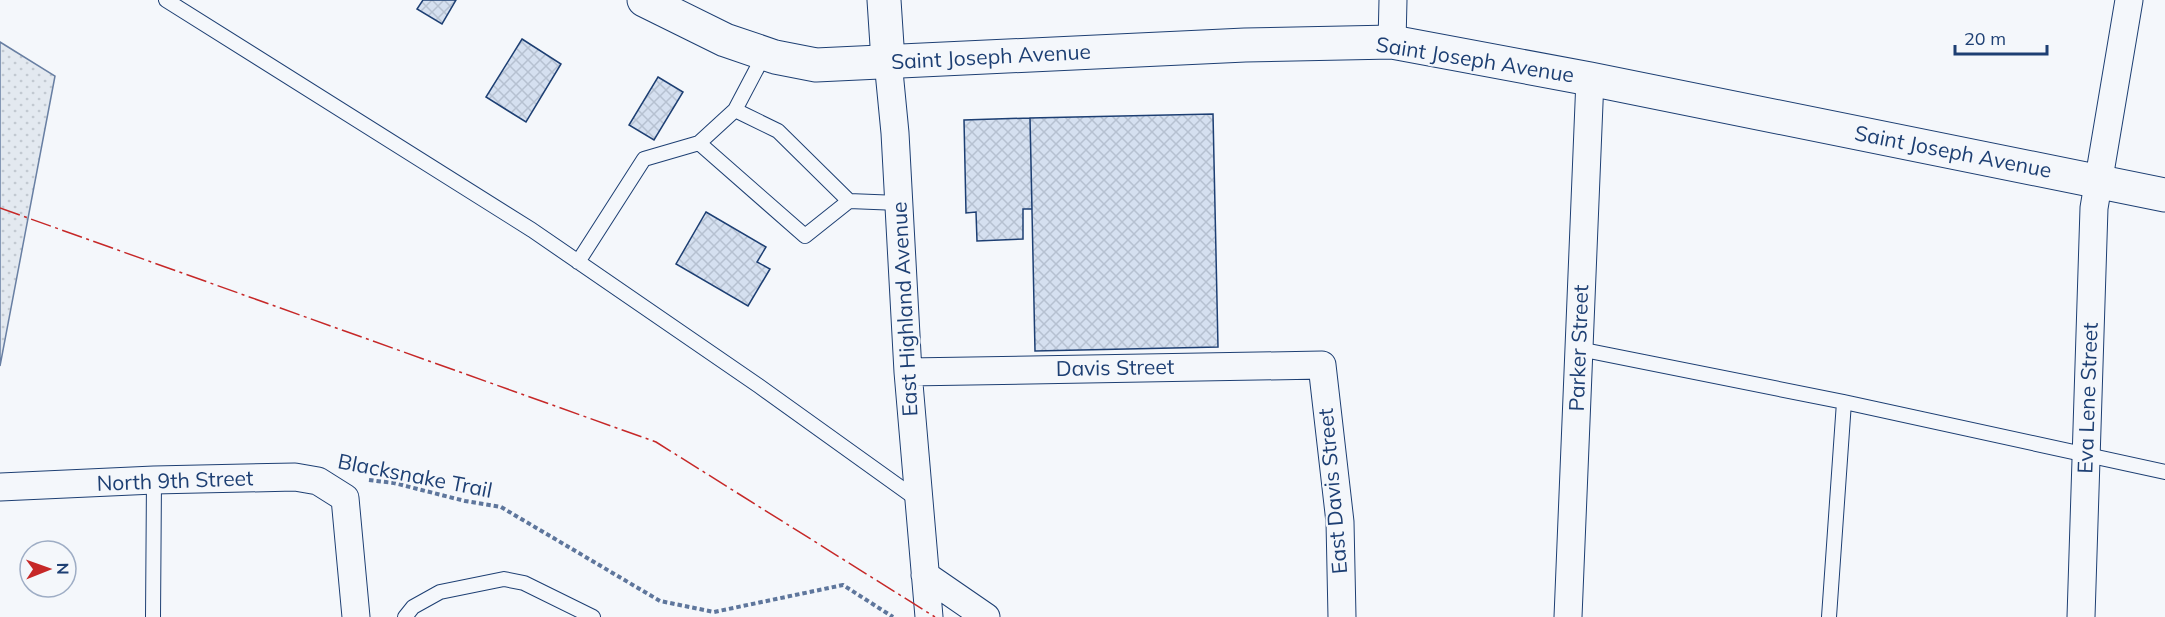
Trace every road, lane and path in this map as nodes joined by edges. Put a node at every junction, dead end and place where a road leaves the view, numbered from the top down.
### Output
1 (166, 0) edge
2 (644, 0) edge
3 (884, 0) edge
4 (1393, 0) edge
5 (2129, 0) edge
6 (1392, 42) junction
7 (765, 53) junction
8 (888, 62) junction
9 (1590, 79) junction
10 (735, 110) junction
11 (699, 143) junction
12 (2098, 180) junction
13 (2165, 195) edge
14 (849, 201) junction
15 (899, 203) junction
16 (578, 262) junction
17 (1579, 349) junction
18 (1322, 365) joint
19 (908, 372) junction
20 (1844, 402) junction
21 (2087, 455) junction
22 (2165, 472) edge
23 (154, 480) junction
24 (0, 487) edge
25 (353, 489) junction
26 (918, 500) junction
27 (925, 575) junction
28 (153, 617) edge
29 (356, 617) edge
30 (405, 617) edge
31 (593, 617) edge
32 (894, 617) edge
33 (929, 617) edge
34 (986, 617) edge
35 (1342, 617) edge
36 (1568, 617) edge
37 (1829, 617) edge
38 (2081, 617) edge

1 - 16 lane
2 - 7 main road, Saint Joseph Avenue
3 - 8 main road, East Highland Avenue
4 - 6 street
5 - 12 street, Eva Lene Street
6 - 8 main road, Saint Joseph Avenue
6 - 9 main road, Saint Joseph Avenue
7 - 8 main road, Saint Joseph Avenue
7 - 10 lane
8 - 15 street, East Highland Avenue
9 - 12 main road, Saint Joseph Avenue
9 - 17 street, Parker Street
10 - 11 lane
10 - 14 lane
11 - 14 lane
11 - 16 lane
12 - 13 main road, Saint Joseph Avenue
12 - 21 street, Eva Lene Street
14 - 15 lane
15 - 19 street, East Highland Avenue
16 - 26 lane
17 - 20 lane
17 - 36 street, Parker Street
18 - 19 street, Davis Street
18 - 35 street, East Davis Street
19 - 26 street, East Highland Avenue
20 - 21 lane
20 - 37 lane
21 - 22 lane
21 - 38 street, Eva Lene Street
23 - 24 street, North 9th Street
23 - 25 street, North 9th Street
23 - 28 lane
25 - 29 street
25 - 32 path, Blacksnake Trail
26 - 27 street, East Highland Avenue
27 - 33 street, East Highland Avenue
27 - 34 street
30 - 31 lane

